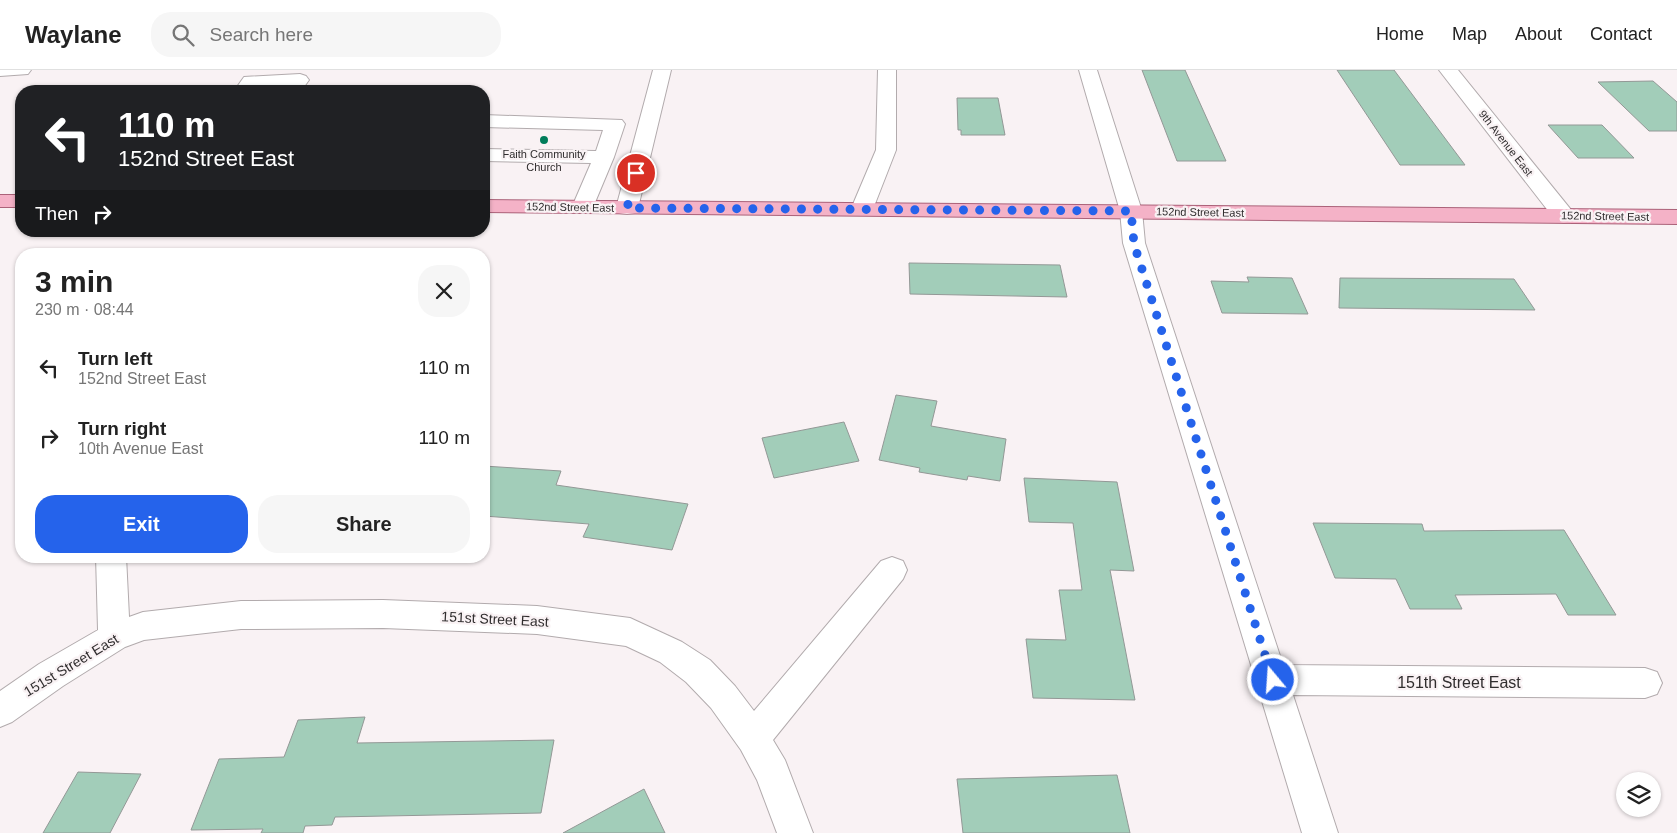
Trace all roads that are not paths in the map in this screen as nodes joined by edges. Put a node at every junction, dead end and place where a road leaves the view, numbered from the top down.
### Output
1 (22, 70) edge
2 (662, 70) edge
3 (887, 70) edge
4 (1088, 70) edge
5 (1448, 70) edge
6 (0, 71) edge
7 (248, 85) edge
8 (296, 85) edge
9 (490, 121) edge
10 (490, 155) edge
11 (604, 157) junction
12 (0, 201) edge
13 (15, 201) edge
14 (490, 206) edge
15 (583, 207) junction
16 (627, 208) junction
17 (862, 209) junction
18 (1131, 211) junction
19 (1564, 216) junction
20 (1677, 217) edge
21 (111, 563) edge
22 (892, 570) dead end
23 (114, 637) junction
24 (1273, 680) junction
25 (1644, 683) dead end
26 (0, 711) edge
27 (753, 738) junction
28 (795, 833) edge
29 (1320, 833) edge

1 - 6 street
2 - 16 street
3 - 17 street
4 - 18 street
5 - 19 street, 9th Avenue East
7 - 8 street
9 - 11 street
10 - 11 street
11 - 15 street
12 - 13 main road
14 - 15 main road, 152nd Street East
15 - 16 main road, 152nd Street East
16 - 17 main road, 152nd Street East
17 - 18 main road, 152nd Street East
18 - 19 main road, 152nd Street East
18 - 24 street
19 - 20 main road, 152nd Street East
21 - 23 street
22 - 27 street
23 - 26 street, 151st Street East
23 - 27 street, 151st Street East
24 - 25 street, 151th Street East
24 - 29 street
27 - 28 street, 151st Street East

